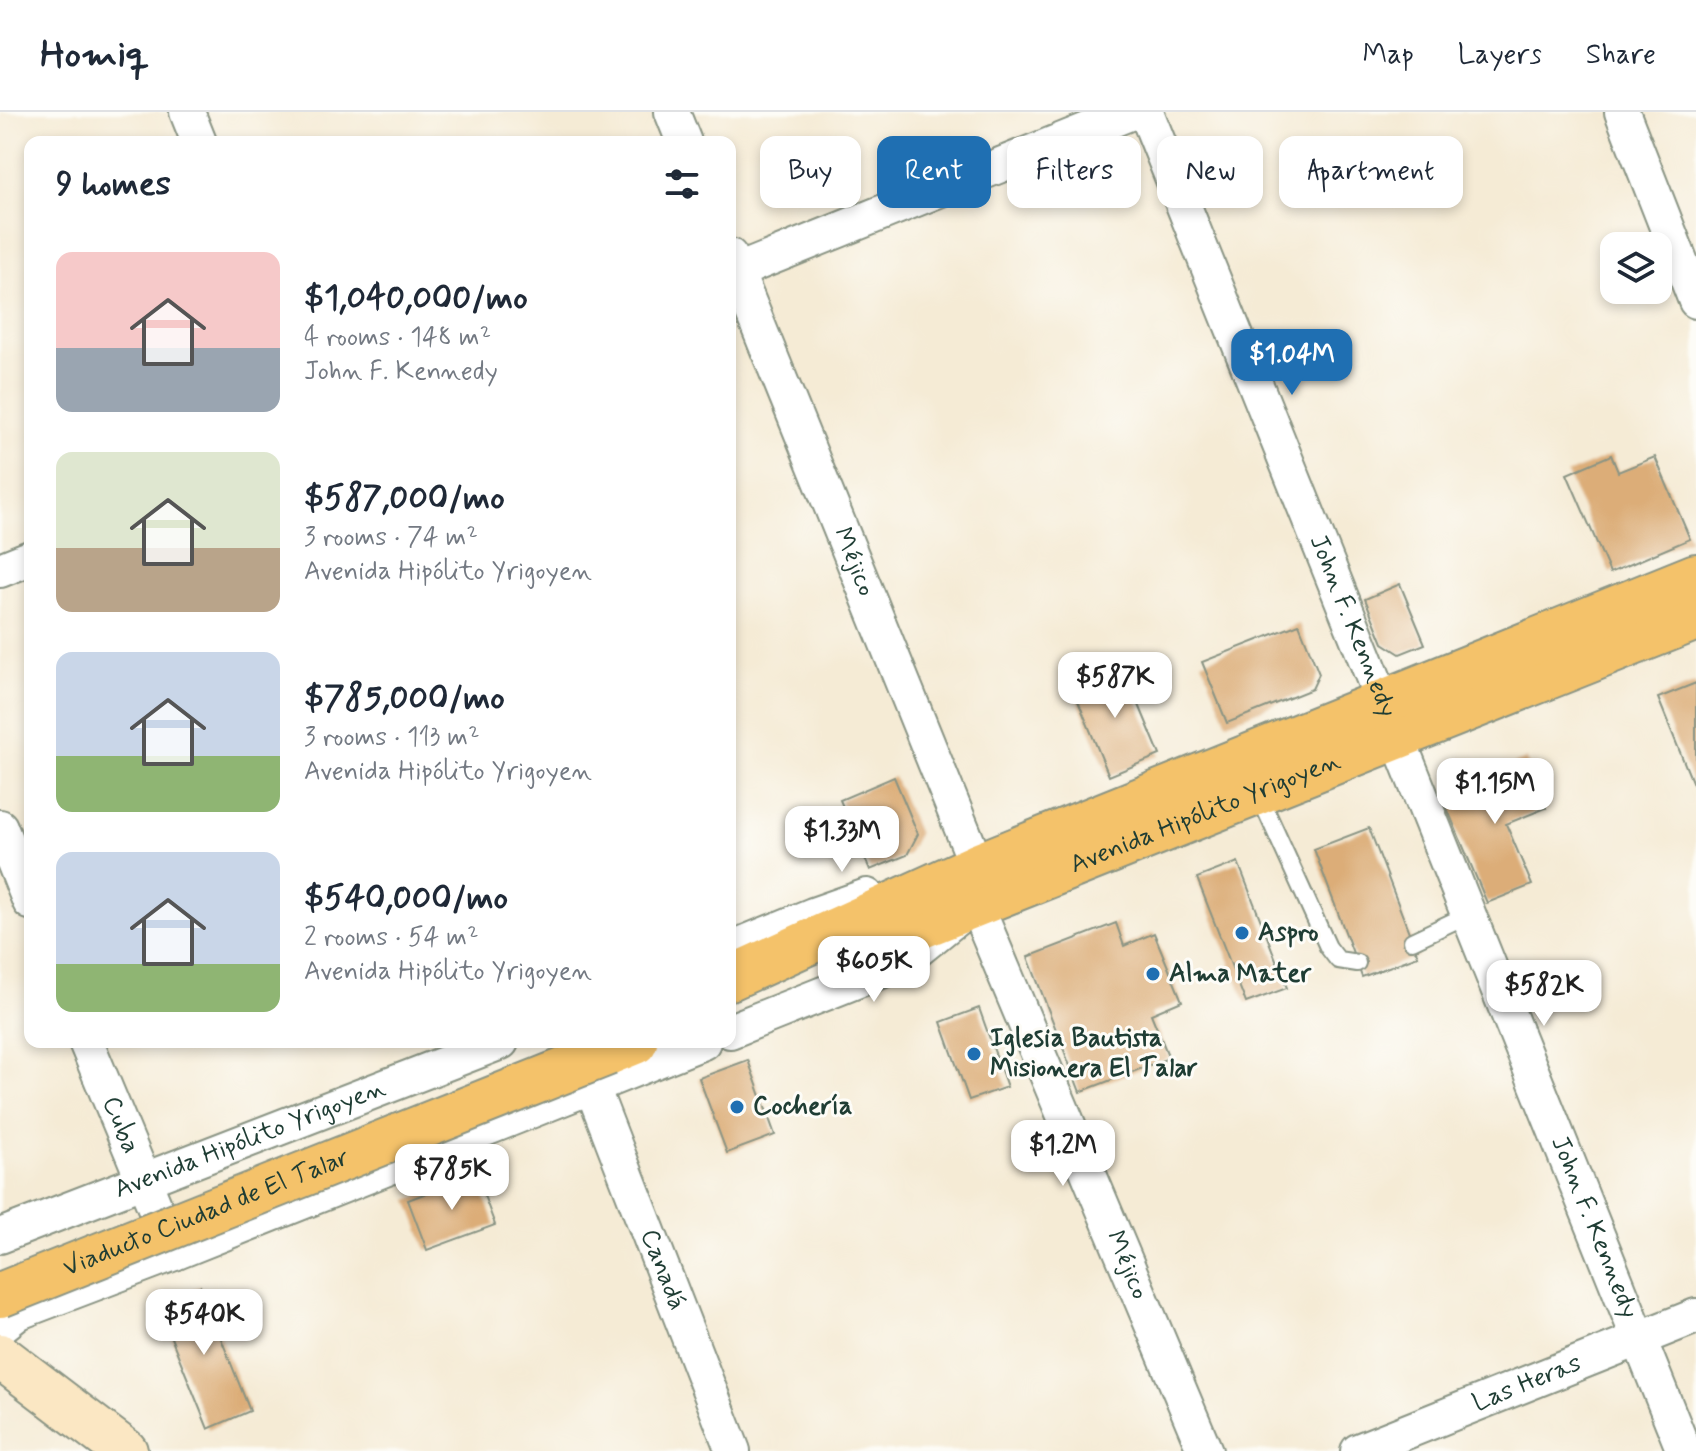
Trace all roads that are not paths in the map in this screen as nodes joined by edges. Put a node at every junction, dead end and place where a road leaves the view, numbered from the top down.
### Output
1 (187, 112) edge
2 (672, 112) edge
3 (1132, 112) edge
4 (1146, 112) edge
5 (1622, 112) edge
6 (197, 136) edge
7 (682, 136) edge
8 (736, 265) edge
9 (736, 277) edge
10 (1696, 301) edge
11 (24, 560) edge
12 (0, 570) edge
13 (1696, 576) edge
14 (1696, 618) edge
15 (1390, 721) junction
16 (1257, 792) junction
17 (0, 827) edge
18 (976, 885) junction
19 (24, 887) edge
20 (1467, 915) junction
21 (1412, 941) dead end
22 (736, 947) edge
23 (1357, 963) dead end
24 (736, 976) edge
25 (736, 1000) edge
26 (736, 1029) edge
27 (88, 1048) edge
28 (486, 1048) edge
29 (661, 1048) edge
30 (606, 1056) edge
31 (142, 1181) junction
32 (0, 1236) edge
33 (174, 1253) junction
34 (0, 1274) edge
35 (0, 1295) edge
36 (1696, 1316) edge
37 (0, 1327) edge
38 (1639, 1339) junction
39 (0, 1356) edge
40 (125, 1451) edge
41 (733, 1451) edge
42 (1205, 1451) edge
43 (1358, 1451) edge
44 (1684, 1451) edge

1 - 6 street
2 - 7 street
3 - 8 street
4 - 15 street, John F. Kennedy
5 - 10 street
9 - 18 street, Méjico
11 - 12 street
13 - 15 main road, Avenida Hipólito Yrigoyen
14 - 15 main road, Avenida Hipólito Yrigoyen
15 - 16 main road, Avenida Hipólito Yrigoyen
15 - 18 main road, Avenida Hipólito Yrigoyen
15 - 20 street, John F. Kennedy
16 - 18 main road, Avenida Hipólito Yrigoyen
16 - 23 lane
17 - 19 street
18 - 22 street, Avenida Hipólito Yrigoyen
18 - 24 main road
18 - 25 main road
18 - 26 street, Avenida Hipólito Yrigoyen
18 - 42 street, Méjico
20 - 21 lane
20 - 38 street, John F. Kennedy
27 - 31 street, Cuba
28 - 31 street, Avenida Hipólito Yrigoyen
29 - 30 street
30 - 33 street
30 - 34 main road, Viaducto Ciudad de El Talar
30 - 35 main road, Viaducto Ciudad de El Talar, bridge
30 - 41 street, Canadá
31 - 32 street, Avenida Hipólito Yrigoyen
31 - 33 street, Cuba
33 - 37 street
36 - 38 street, Las Heras
38 - 43 street, Las Heras
38 - 44 street, John F. Kennedy
39 - 40 street

